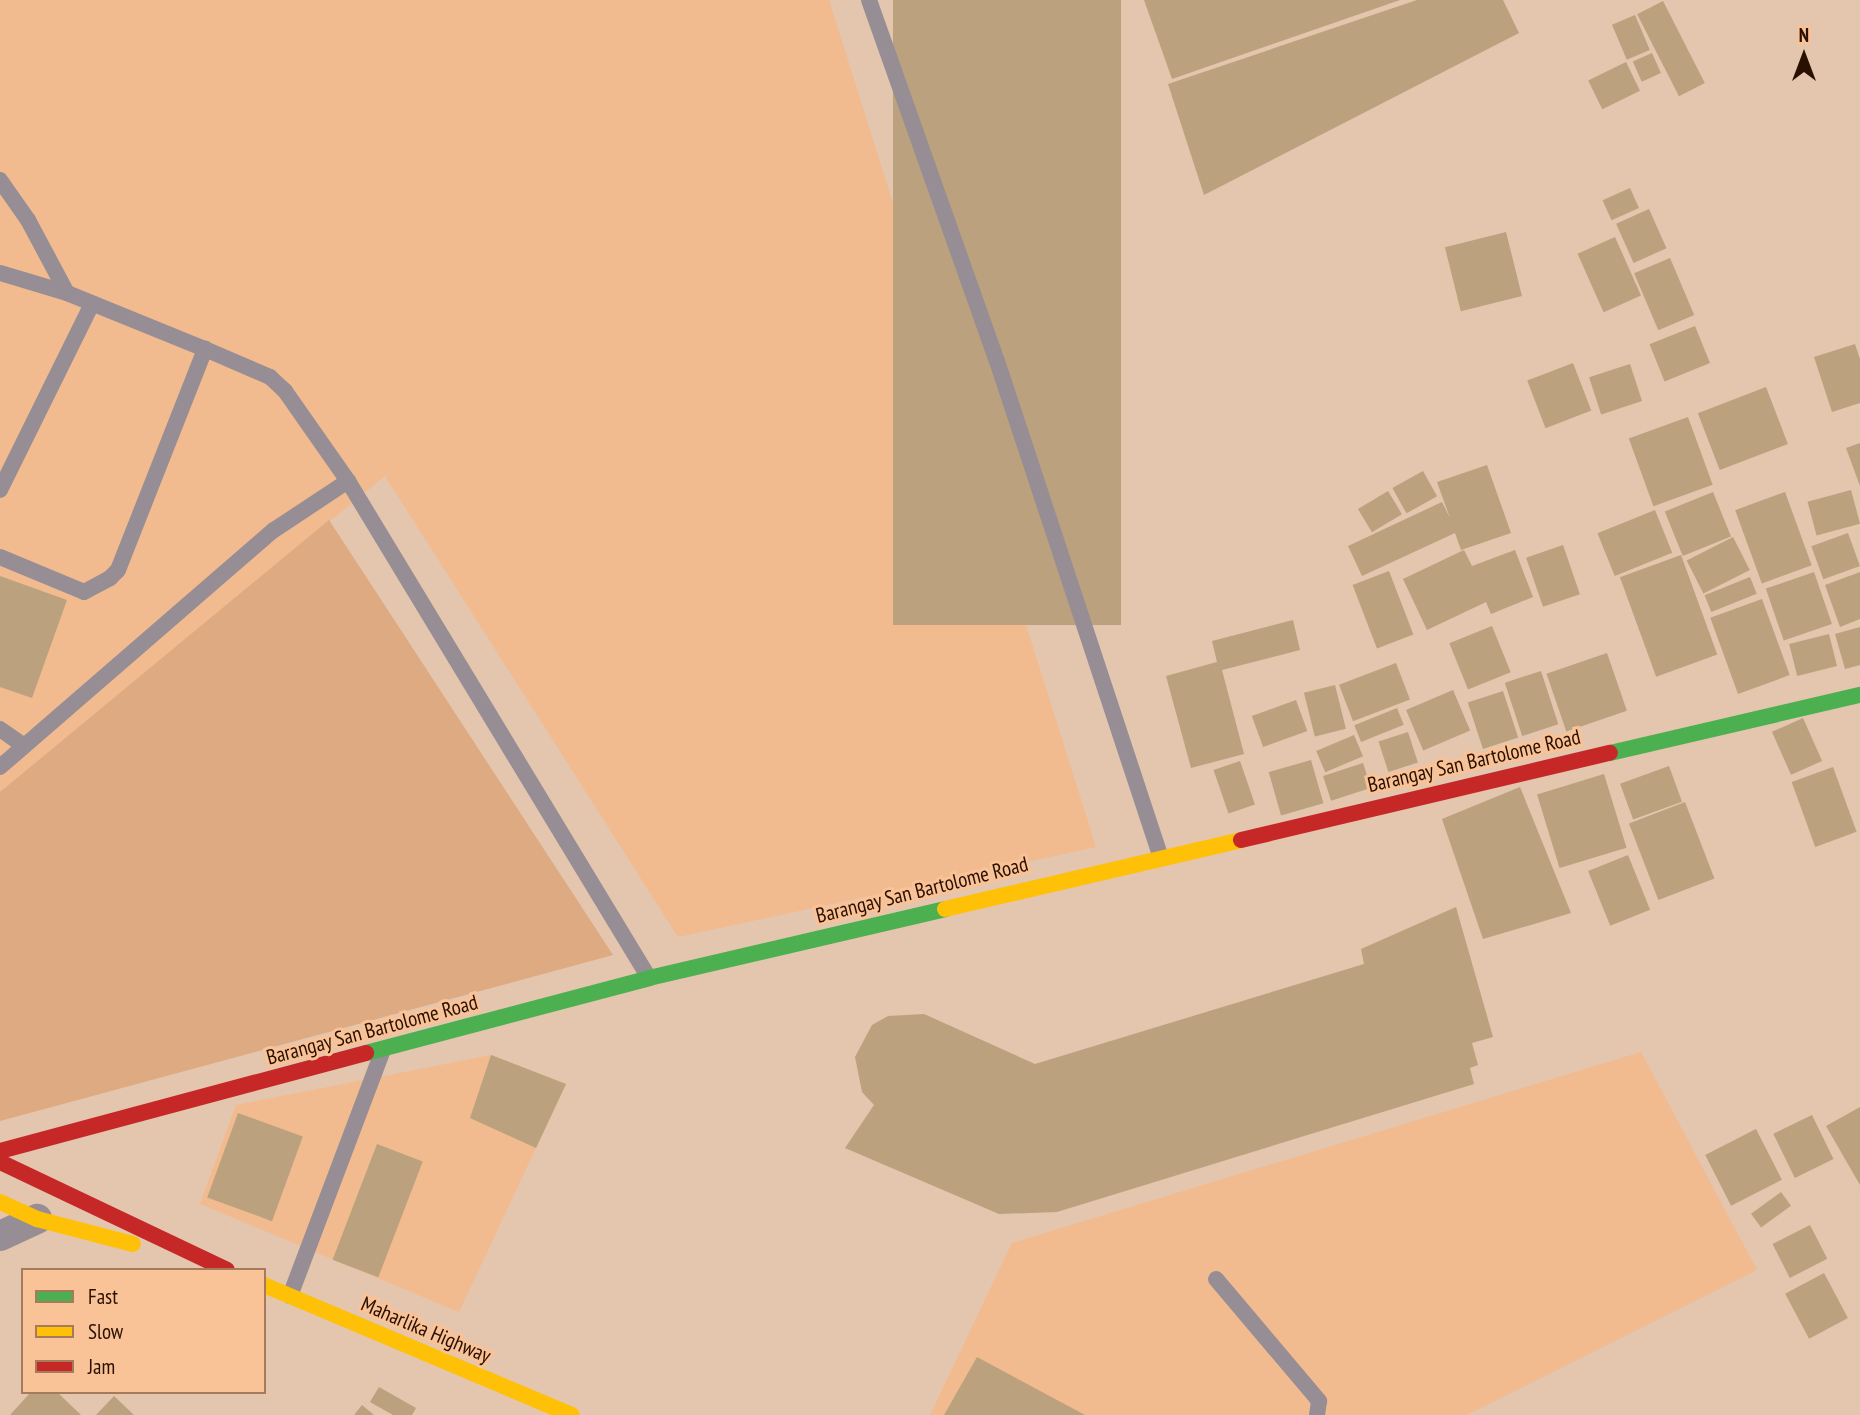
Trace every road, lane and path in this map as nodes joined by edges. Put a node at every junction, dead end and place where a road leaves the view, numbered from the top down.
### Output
1 (869, 0) edge
2 (0, 180) edge
3 (0, 273) edge
4 (67, 293) junction
5 (92, 304) junction
6 (205, 349) junction
7 (348, 481) junction
8 (0, 490) edge
9 (0, 557) edge
10 (1860, 695) edge
11 (0, 729) edge
12 (24, 746) junction
13 (0, 767) edge
14 (1160, 855) junction
15 (649, 978) junction
16 (383, 1049) junction
17 (0, 1151) edge
18 (0, 1162) edge
19 (0, 1202) edge
20 (37, 1219) junction
21 (0, 1236) edge
22 (221, 1268) edge
23 (223, 1268) edge
24 (1216, 1279) dead end
25 (266, 1286) edge
26 (290, 1296) junction
27 (552, 1411) edge
28 (1317, 1415) edge

1 - 14 lane
2 - 4 lane
3 - 4 lane
4 - 5 lane
5 - 6 lane
5 - 8 lane
6 - 7 lane
6 - 9 lane
7 - 12 lane
7 - 15 lane
10 - 14 main road, Barangay San Bartolome Road
11 - 12 lane
12 - 13 lane
14 - 15 main road, Barangay San Bartolome Road
15 - 16 main road, Barangay San Bartolome Road
16 - 17 main road, Barangay San Bartolome Road
16 - 26 lane
18 - 23 main road
19 - 20 main road
20 - 21 street
20 - 22 main road
24 - 28 lane
25 - 26 main road, Maharlika Highway
26 - 27 main road, Maharlika Highway

